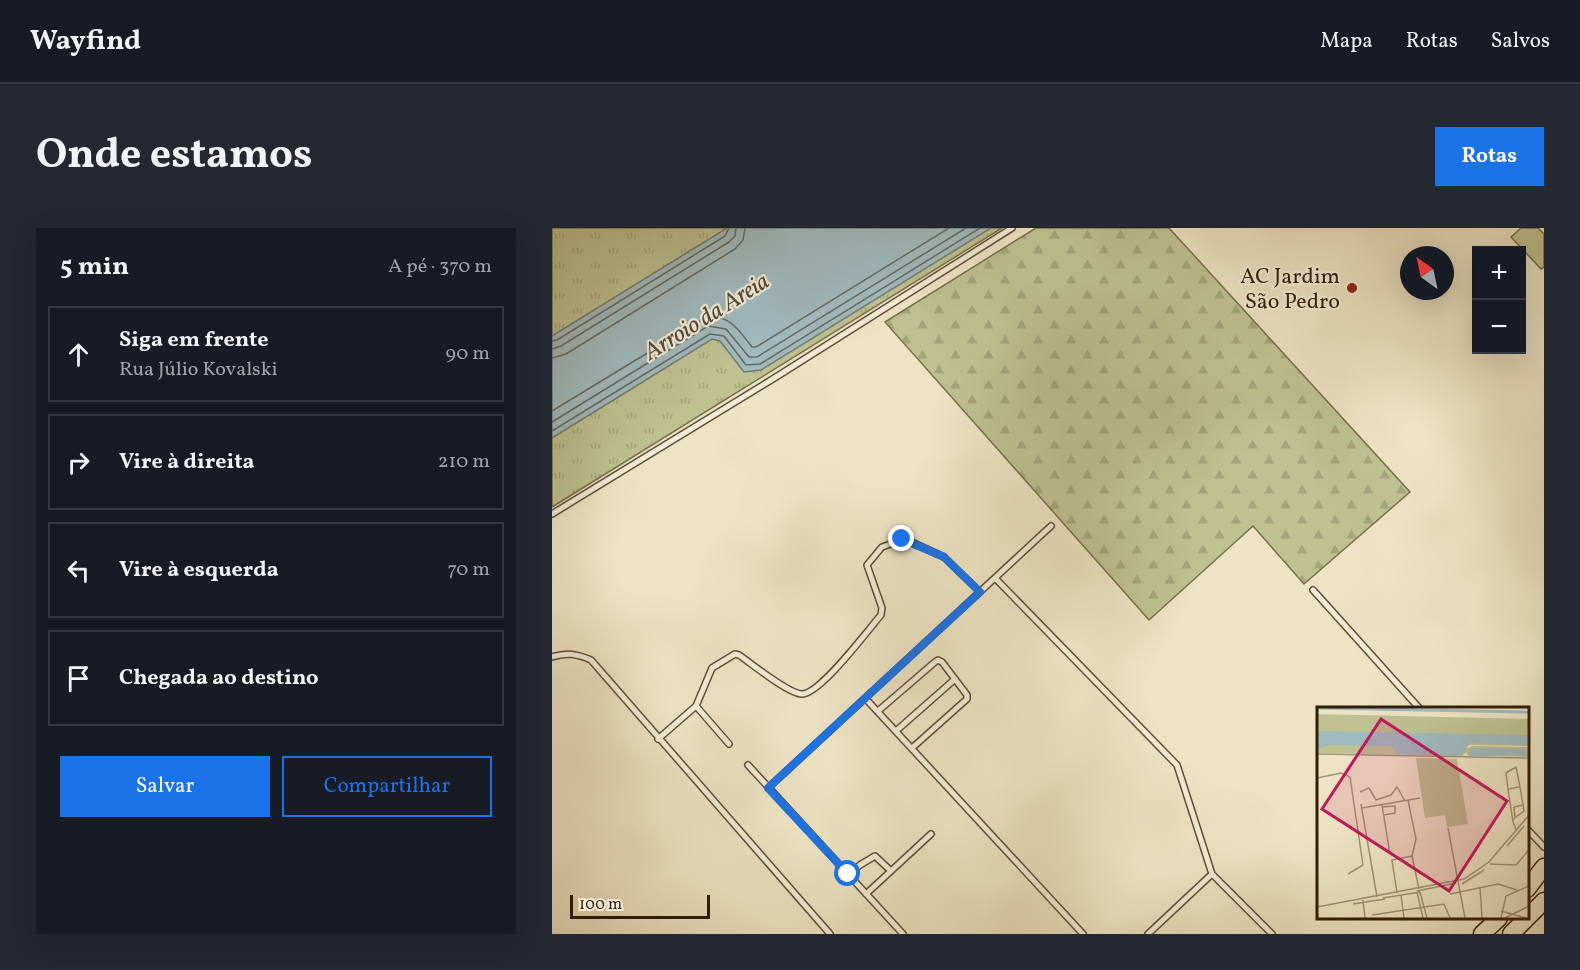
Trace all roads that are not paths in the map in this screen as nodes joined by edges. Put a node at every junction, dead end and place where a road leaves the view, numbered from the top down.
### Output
1 (1012, 228) edge
2 (552, 514) edge
3 (1051, 526) dead end
4 (995, 578) junction
5 (1313, 590) dead end
6 (980, 592) junction
7 (552, 657) edge
8 (955, 679) junction
9 (865, 698) junction
10 (696, 706) junction
11 (1418, 707) edge
12 (878, 711) junction
13 (896, 731) junction
14 (658, 739) junction
15 (729, 744) dead end
16 (912, 748) junction
17 (748, 765) dead end
18 (768, 788) junction
19 (1529, 831) edge
20 (931, 834) dead end
21 (1544, 848) edge
22 (1544, 867) edge
23 (891, 871) junction
24 (848, 874) junction
25 (1212, 874) junction
26 (1544, 877) edge
27 (1529, 886) edge
28 (866, 894) junction
29 (1529, 895) edge
30 (1544, 895) edge
31 (1544, 902) edge
32 (1529, 909) edge
33 (1529, 917) edge
34 (1498, 919) edge
35 (1506, 919) edge
36 (1520, 919) edge
37 (1526, 919) edge
38 (830, 934) edge
39 (903, 934) edge
40 (1083, 934) edge
41 (1148, 934) edge
42 (1272, 934) edge
43 (1482, 934) edge
44 (1490, 934) edge
45 (1504, 934) edge
46 (1511, 934) edge

1 - 2 lane
3 - 4 lane
4 - 6 lane
4 - 25 lane
5 - 11 lane
6 - 9 lane
6 - 10 lane
7 - 14 lane
8 - 12 lane
8 - 13 lane
8 - 16 lane
9 - 12 lane
9 - 18 lane
10 - 14 lane
10 - 15 lane
12 - 13 lane
13 - 16 lane
14 - 38 lane
16 - 40 lane
17 - 18 lane
18 - 24 lane
19 - 21 lane
20 - 23 lane
22 - 27 main road
23 - 24 lane
23 - 28 lane
24 - 28 lane
25 - 41 lane
25 - 42 lane
26 - 29 lane
28 - 39 lane
30 - 32 lane
31 - 33 main road
34 - 43 main road
35 - 44 lane
36 - 45 lane
37 - 46 main road

